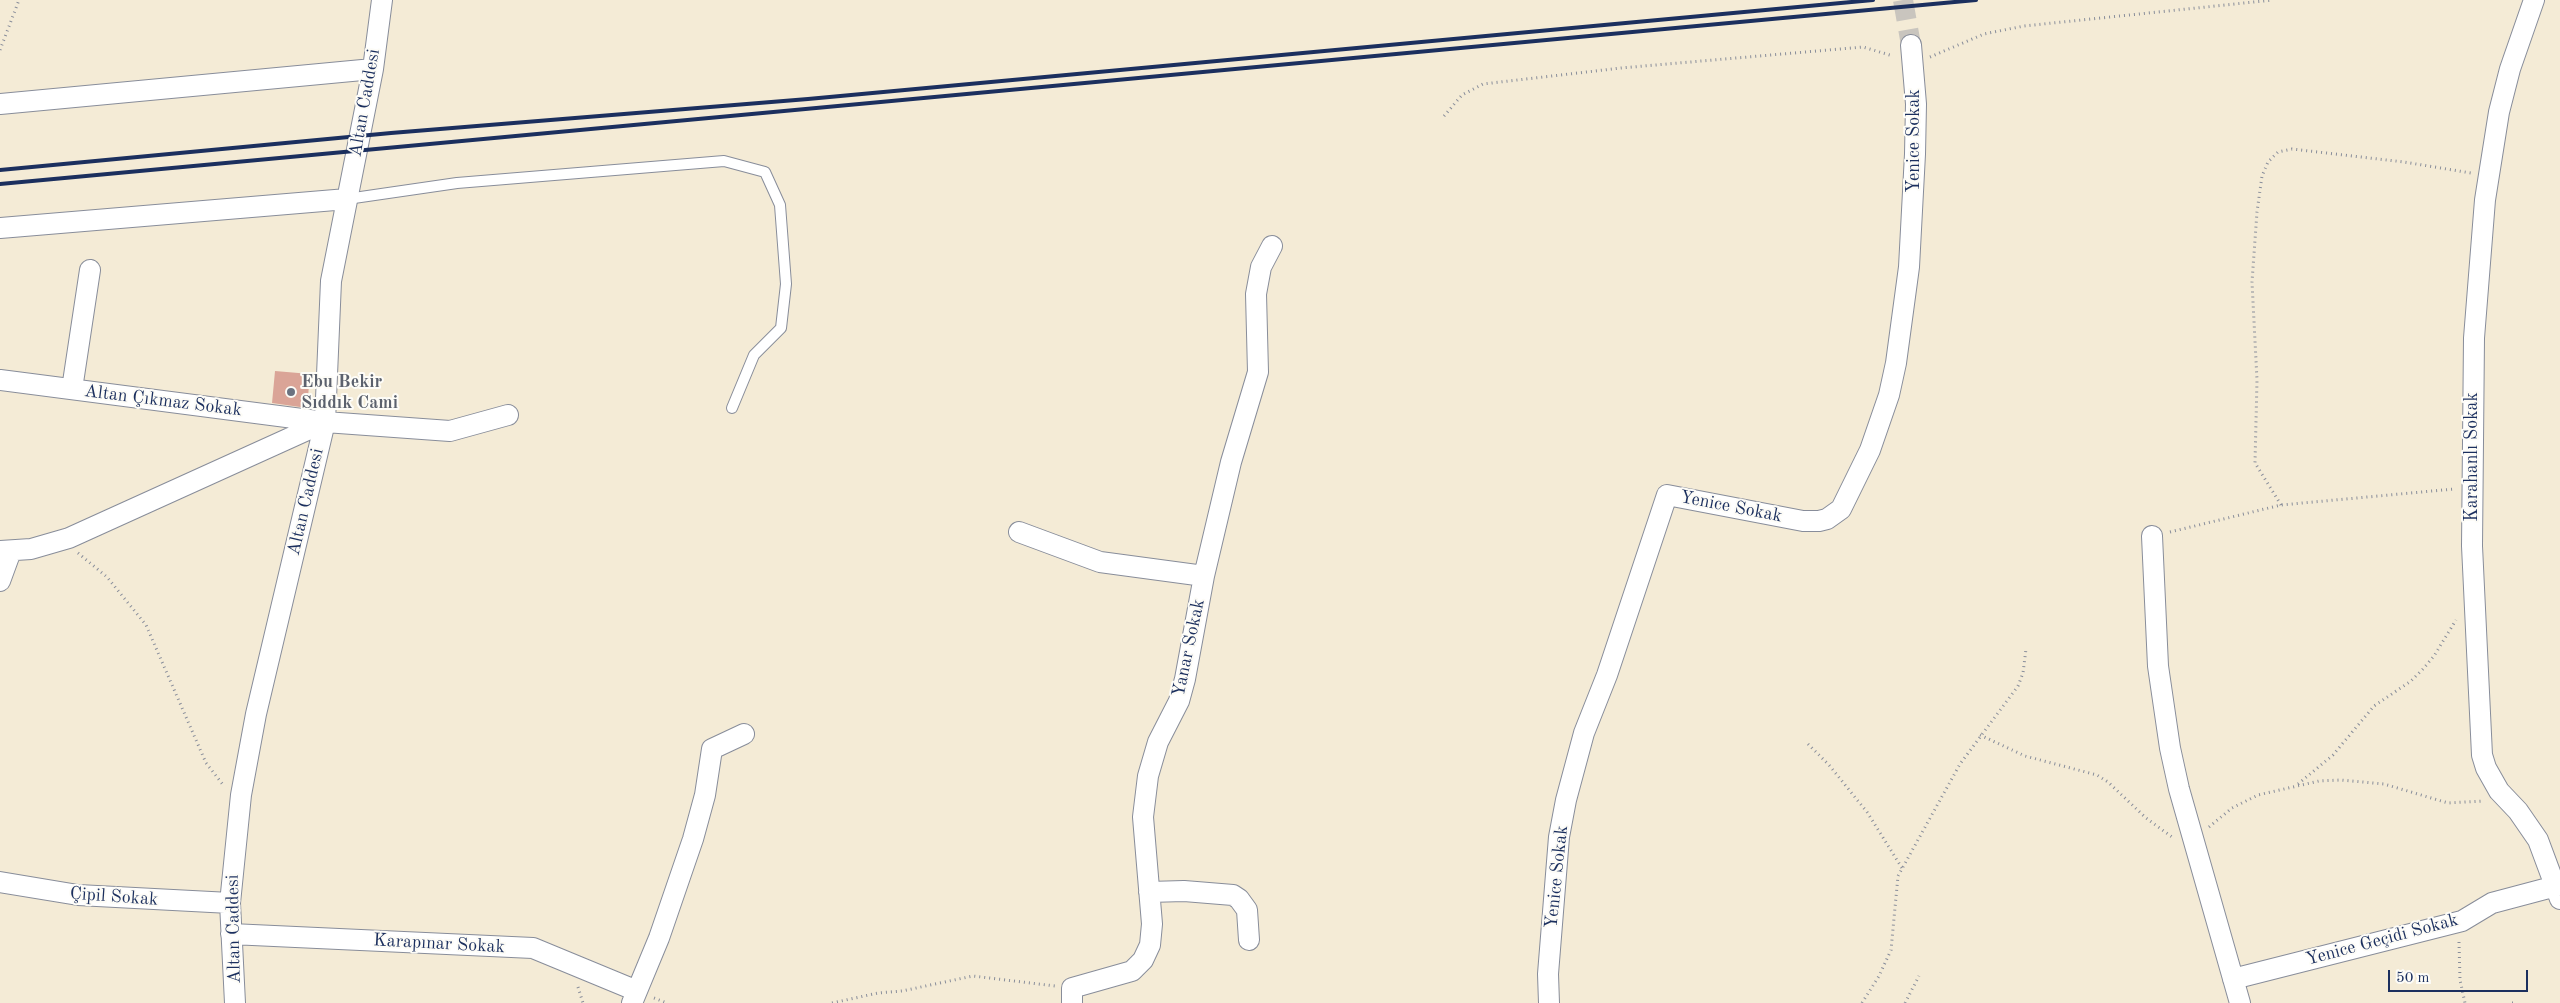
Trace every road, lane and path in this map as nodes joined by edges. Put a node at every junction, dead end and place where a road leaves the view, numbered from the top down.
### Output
1 (19, 0) edge
2 (382, 0) edge
3 (2274, 0) edge
4 (2534, 0) edge
5 (1911, 45) tunnel mouth
6 (0, 50) edge
7 (1912, 65) junction
8 (373, 69) junction
9 (0, 104) edge
10 (1444, 116) dead end
11 (2488, 177) junction
12 (347, 199) junction
13 (0, 228) edge
14 (1272, 246) dead end
15 (90, 270) dead end
16 (0, 380) edge
17 (72, 389) junction
18 (732, 408) dead end
19 (508, 415) dead end
20 (325, 422) junction
21 (2471, 489) junction
22 (2281, 505) junction
23 (1019, 532) dead end
24 (2152, 536) joint
25 (58, 542) junction
26 (5, 551) edge
27 (1204, 576) junction
28 (0, 581) edge
29 (2459, 615) dead end
30 (2026, 649) dead end
31 (744, 734) dead end
32 (1980, 735) junction
33 (1808, 744) dead end
34 (2297, 785) junction
35 (2502, 794) junction
36 (240, 801) junction
37 (2196, 846) junction
38 (1902, 868) junction
39 (0, 882) edge
40 (1149, 892) junction
41 (2558, 892) edge
42 (230, 903) junction
43 (2462, 921) junction
44 (231, 934) junction
45 (1249, 940) dead end
46 (1919, 976) dead end
47 (2233, 979) junction
48 (1072, 996) edge
49 (634, 997) edge
50 (235, 1003) edge
51 (832, 1003) edge
52 (1549, 1003) edge
53 (1862, 1003) edge
54 (1905, 1003) edge
55 (2240, 1003) edge
56 (2465, 1003) edge

1 - 6 path
2 - 8 street, Altan Caddesi
3 - 7 path
4 - 11 street, Karahanlı Sokak
5 - 7 street, Yenice Sokak
7 - 10 path
7 - 52 street, Yenice Sokak
8 - 9 street
8 - 12 street, Altan Caddesi
11 - 21 street, Karahanlı Sokak
11 - 22 path
12 - 13 street
12 - 18 lane
12 - 20 street, Altan Caddesi
14 - 27 street, Yanar Sokak
15 - 17 street
16 - 17 street, Altan Çıkmaz Sokak
17 - 20 street, Altan Çıkmaz Sokak
19 - 20 street, Altan Çıkmaz Sokak
20 - 25 street
20 - 36 street, Altan Caddesi
21 - 22 path
21 - 35 street, Karahanlı Sokak
22 - 24 path
23 - 27 street
24 - 37 street
25 - 26 street
25 - 36 path
26 - 28 street
27 - 40 street, Yanar Sokak
29 - 34 path
30 - 32 path
31 - 49 street
32 - 37 path
32 - 38 path
33 - 38 path
34 - 35 path
34 - 37 path
35 - 41 street, Karahanlı Sokak
36 - 42 street, Altan Caddesi
37 - 47 street
38 - 53 path
39 - 42 street, Çipil Sokak
40 - 45 street
40 - 48 street, Yanar Sokak
41 - 43 street, Yenice Geçidi Sokak
42 - 44 street, Altan Caddesi
43 - 47 street, Yenice Geçidi Sokak
43 - 56 path
44 - 49 street, Karapınar Sokak
44 - 50 street, Altan Caddesi
46 - 54 path
47 - 55 street
48 - 51 path

